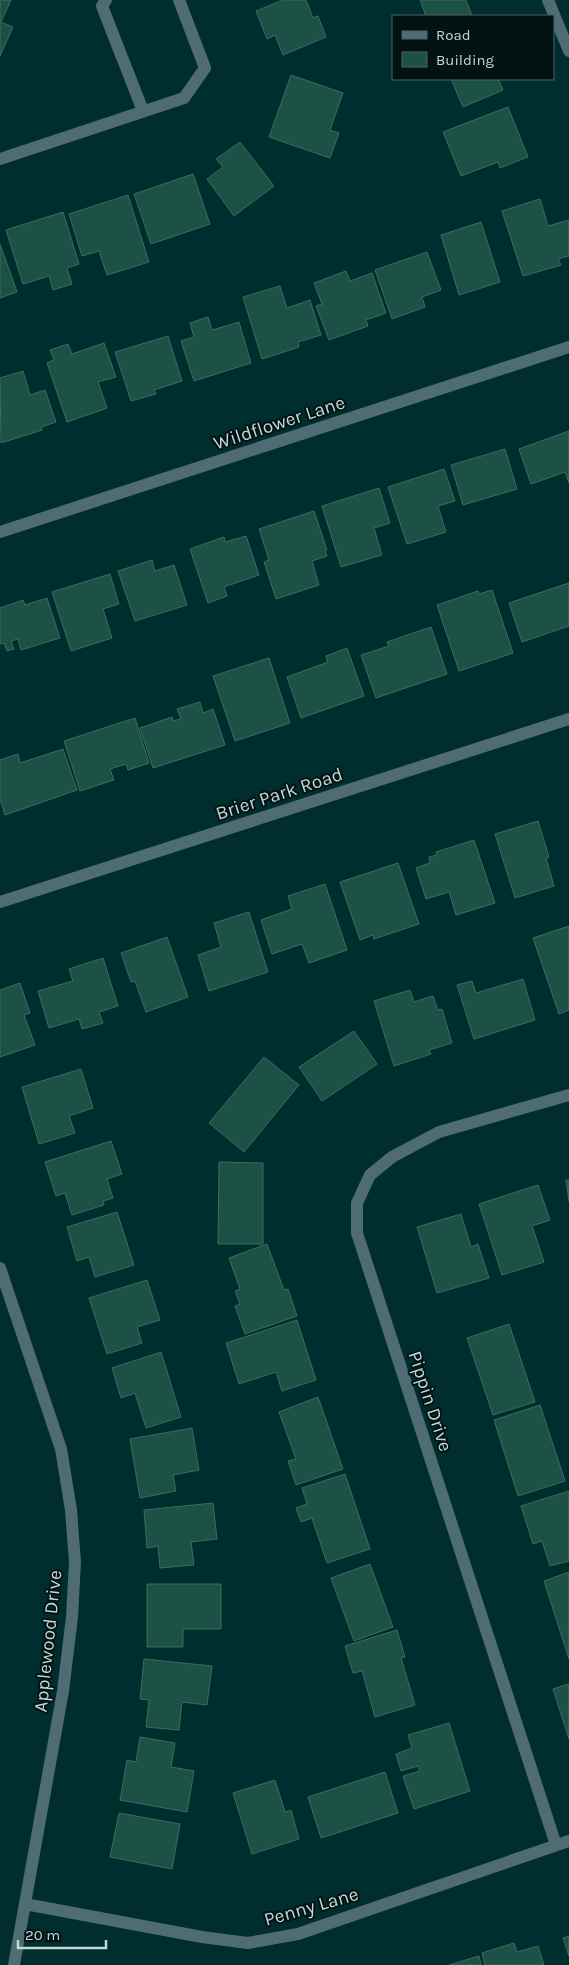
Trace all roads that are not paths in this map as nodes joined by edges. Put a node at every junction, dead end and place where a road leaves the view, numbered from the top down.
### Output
1 (106, 0) edge
2 (179, 0) edge
3 (548, 0) edge
4 (569, 51) edge
5 (143, 111) junction
6 (0, 159) edge
7 (569, 347) edge
8 (0, 532) edge
9 (569, 719) edge
10 (0, 902) edge
11 (569, 1095) edge
12 (0, 1268) edge
13 (569, 1841) edge
14 (556, 1845) junction
15 (25, 1904) junction
16 (14, 1965) edge

1 - 5 street
2 - 5 street
3 - 4 street
5 - 6 street
7 - 8 street, Wildflower Lane
9 - 10 street, Brier Park Road
11 - 14 street, Pippin Drive
12 - 15 street, Applewood Drive
13 - 14 street, Penny Lane
14 - 15 street, Penny Lane
15 - 16 street, Applewood Drive

